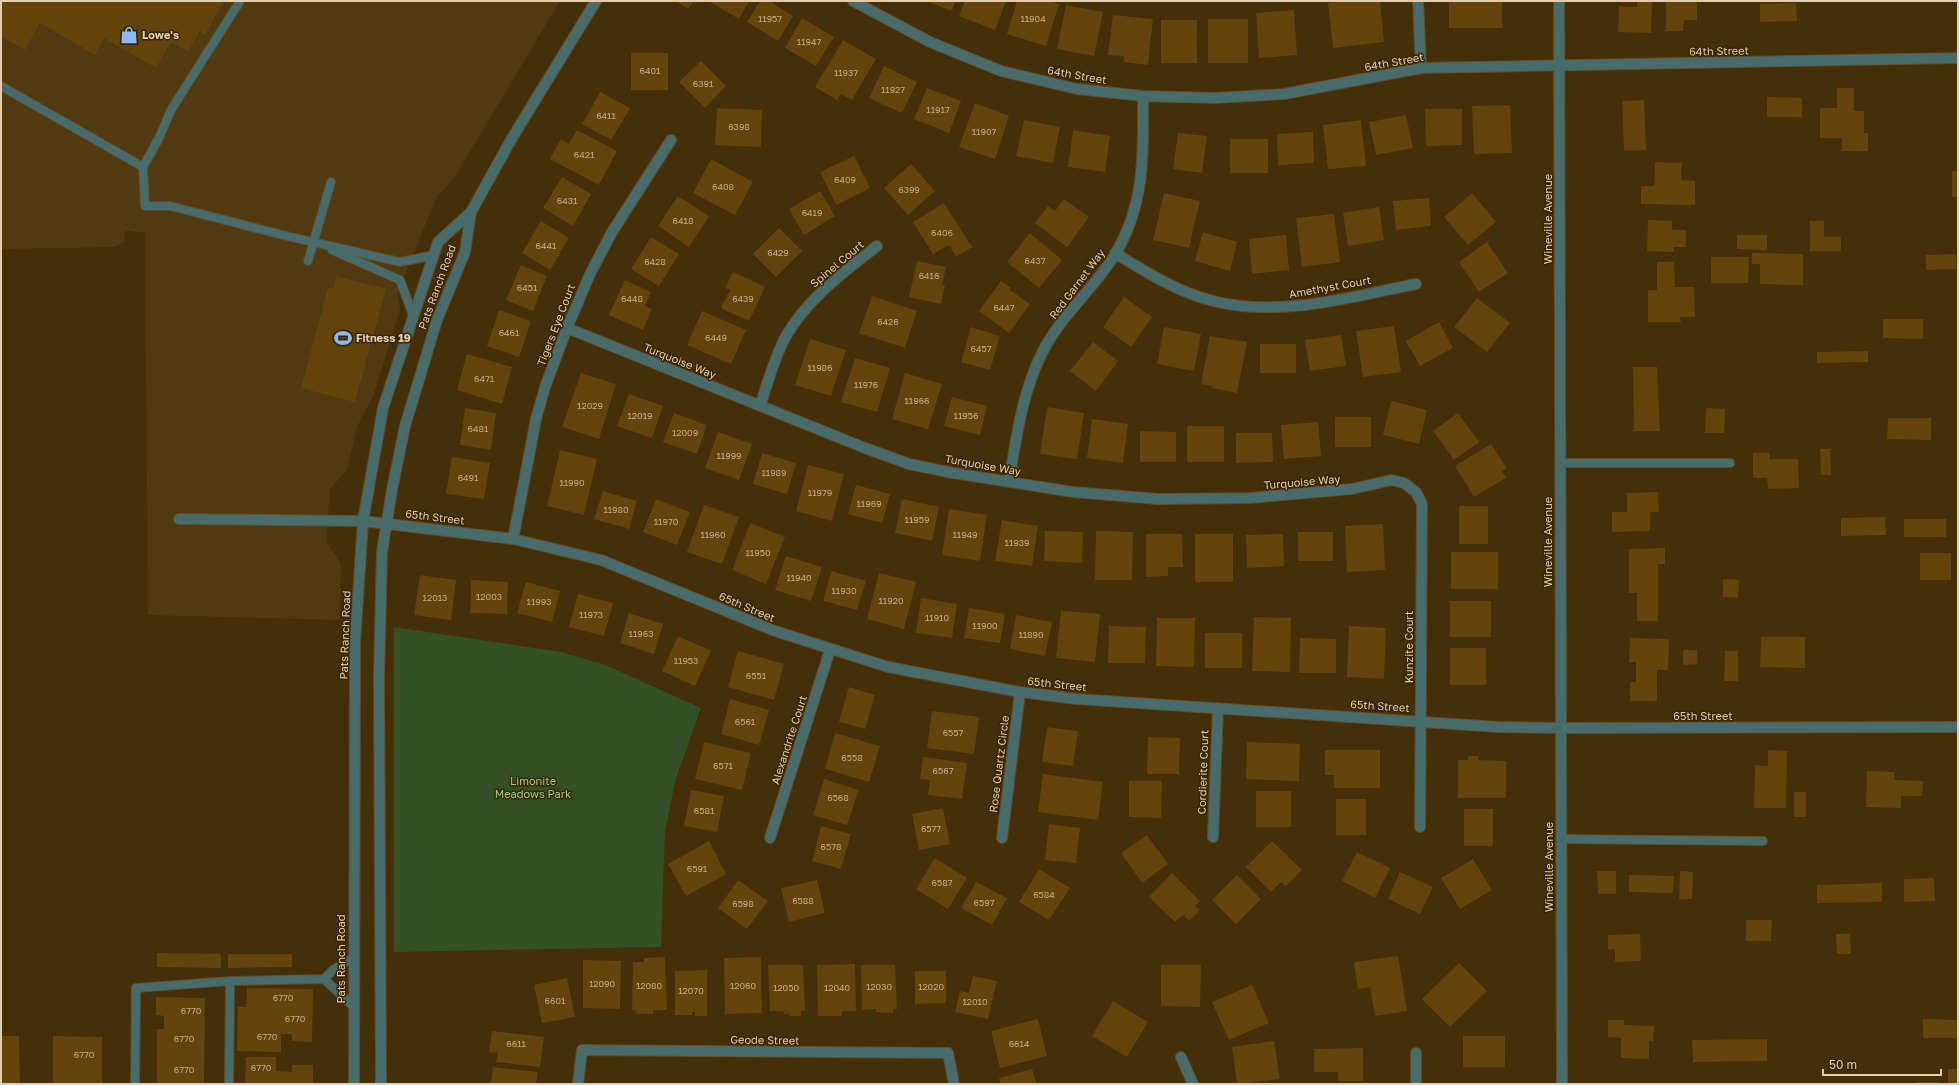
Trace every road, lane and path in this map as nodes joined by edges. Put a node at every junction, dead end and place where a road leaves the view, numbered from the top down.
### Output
1 (240, 1) edge
2 (596, 1) edge
3 (853, 1) edge
4 (1418, 1) edge
5 (1559, 1) edge
6 (1958, 58) edge
7 (1560, 66) junction
8 (1421, 68) junction
9 (1, 86) edge
10 (1143, 96) junction
11 (671, 140) dead end
12 (143, 167) junction
13 (331, 182) dead end
14 (471, 212) junction
15 (313, 242) junction
16 (877, 246) dead end
17 (1115, 253) junction
18 (434, 255) junction
19 (308, 261) dead end
20 (1416, 284) dead end
21 (413, 315) junction
22 (567, 328) junction
23 (760, 406) junction
24 (1561, 463) junction
25 (1730, 463) dead end
26 (1009, 482) junction
27 (1416, 492) joint
28 (179, 519) dead end
29 (363, 521) junction
30 (386, 523) junction
31 (513, 539) junction
32 (830, 650) junction
33 (1020, 692) junction
34 (1218, 708) junction
35 (1420, 721) junction
36 (1560, 728) junction
37 (1958, 728) edge
38 (1420, 827) dead end
39 (1213, 837) dead end
40 (770, 838) dead end
41 (1002, 838) dead end
42 (1561, 839) junction
43 (1763, 841) dead end
44 (353, 958) junction
45 (324, 980) junction
46 (230, 981) junction
47 (353, 1006) junction
48 (1416, 1053) dead end
49 (1181, 1057) dead end
50 (135, 1084) edge
51 (229, 1084) edge
52 (354, 1084) edge
53 (380, 1084) edge
54 (578, 1084) edge
55 (954, 1084) edge
56 (1193, 1084) edge
57 (1416, 1084) edge
58 (1562, 1084) edge

1 - 12 lane
2 - 14 street, Pats Ranch Road
3 - 10 street, 64th Street
4 - 8 street
5 - 7 street, Wineville Avenue
6 - 7 street, 64th Street
7 - 8 street, 64th Street
7 - 24 street, Wineville Avenue
8 - 10 street, 64th Street
9 - 12 lane
10 - 17 street, Red Garnet Way
11 - 22 street, Tigers Eye Court
12 - 15 lane
13 - 15 lane
14 - 18 street, Pats Ranch Road
14 - 30 street, Pats Ranch Road
15 - 18 lane
15 - 19 lane
15 - 21 lane
16 - 23 street, Spinel Court
17 - 20 street, Amethyst Court
17 - 26 street, Red Garnet Way
18 - 21 street, Pats Ranch Road
21 - 29 street, Pats Ranch Road
22 - 23 street, Turquoise Way
22 - 31 street, Tigers Eye Court
23 - 26 street, Turquoise Way
24 - 25 lane
24 - 36 street, Wineville Avenue
26 - 27 street, Turquoise Way
27 - 35 street, Kunzite Court
28 - 29 street, 65th Street
29 - 30 street, 65th Street
29 - 44 street, Pats Ranch Road
30 - 31 street, 65th Street
30 - 53 street, Pats Ranch Road
31 - 32 street, 65th Street
32 - 33 street, 65th Street
32 - 40 street, Alexandrite Court
33 - 34 street, 65th Street
33 - 41 street, Rose Quartz Circle
34 - 35 street, 65th Street
34 - 39 street, Cordierite Court
35 - 36 street, 65th Street
35 - 38 street, Kunzite Court
36 - 37 street, 65th Street
36 - 42 street, Wineville Avenue
42 - 43 lane
42 - 58 street, Wineville Avenue
44 - 45 lane
44 - 47 street, Pats Ranch Road
45 - 46 lane
45 - 47 lane
46 - 50 lane
46 - 51 lane
47 - 52 street, Pats Ranch Road
48 - 57 street
49 - 56 street
54 - 55 street, Geode Street

